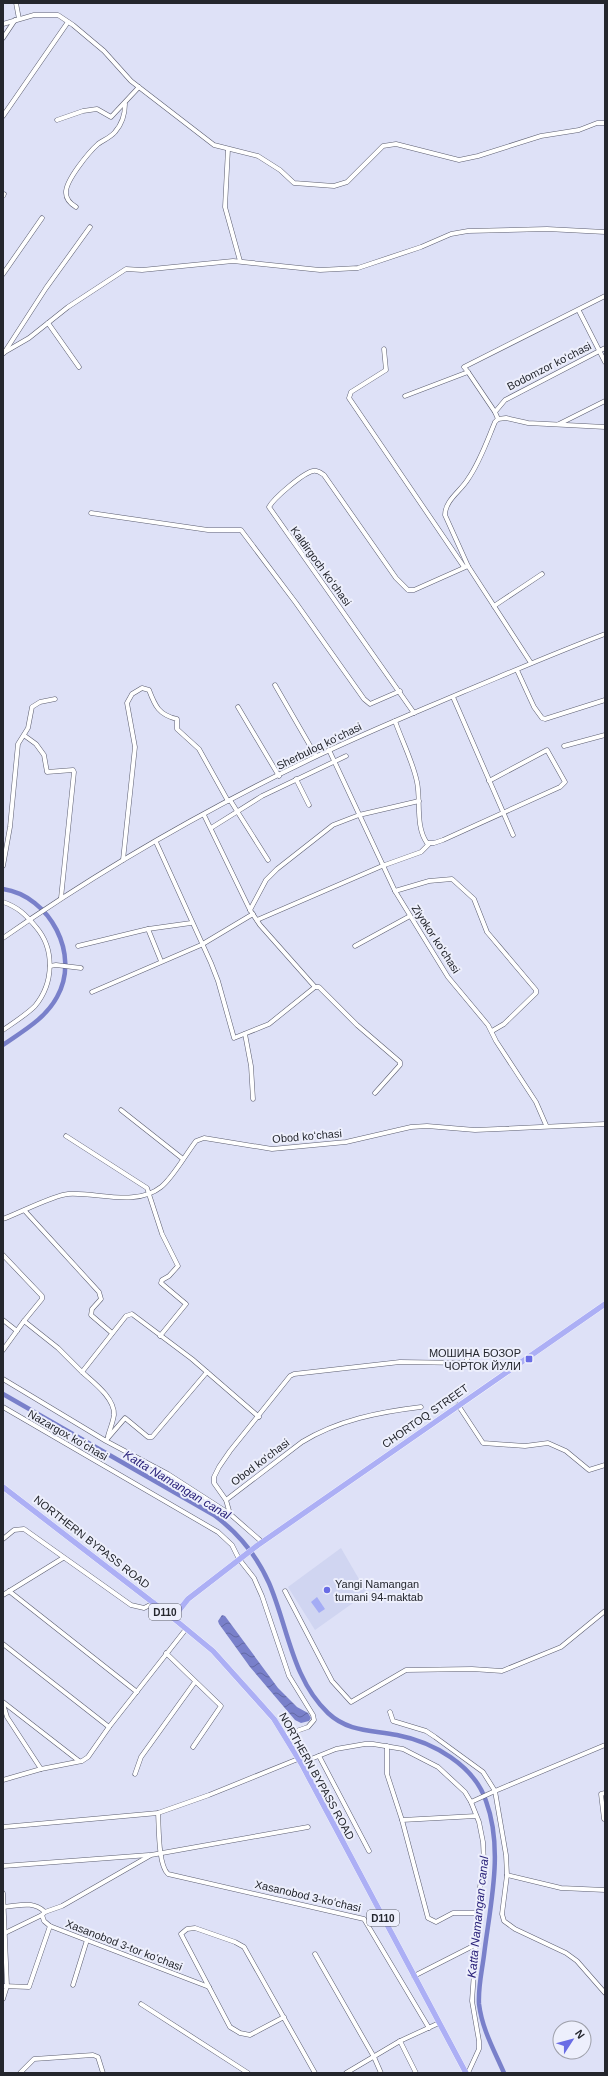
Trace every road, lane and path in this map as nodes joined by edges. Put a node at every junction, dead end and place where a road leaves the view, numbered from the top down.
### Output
1 (16, 3) edge
2 (17, 20) junction
3 (68, 22) junction
4 (3, 24) edge
5 (3, 38) edge
6 (139, 87) junction
7 (125, 104) junction
8 (3, 116) edge
9 (57, 120) dead end
10 (605, 123) edge
11 (228, 149) junction
12 (76, 207) dead end
13 (42, 218) dead end
14 (90, 227) dead end
15 (605, 232) edge
16 (240, 261) junction
17 (3, 274) edge
18 (605, 296) edge
19 (579, 311) junction
20 (48, 323) junction
21 (605, 348) edge
22 (384, 349) dead end
23 (599, 351) junction
24 (3, 353) edge
25 (605, 362) edge
26 (79, 367) dead end
27 (468, 372) junction
28 (405, 396) dead end
29 (605, 401) edge
30 (495, 412) junction
31 (498, 419) junction
32 (558, 424) junction
33 (605, 427) edge
34 (91, 513) dead end
35 (466, 567) junction
36 (542, 574) dead end
37 (494, 606) junction
38 (604, 636) edge
39 (531, 663) junction
40 (517, 670) junction
41 (275, 685) dead end
42 (400, 691) junction
43 (453, 697) junction
44 (55, 699) dead end
45 (605, 700) edge
46 (238, 707) dead end
47 (414, 713) junction
48 (394, 721) junction
49 (605, 735) edge
50 (25, 736) junction
51 (564, 746) dead end
52 (329, 750) junction
53 (316, 756) junction
54 (346, 756) dead end
55 (334, 762) junction
56 (278, 776) junction
57 (296, 779) junction
58 (489, 781) junction
59 (229, 801) junction
60 (418, 801) junction
61 (309, 805) dead end
62 (238, 812) junction
63 (503, 813) junction
64 (204, 815) junction
65 (359, 815) junction
66 (211, 828) junction
67 (513, 835) dead end
68 (156, 842) junction
69 (429, 844) junction
70 (123, 860) junction
71 (268, 860) dead end
72 (3, 866) edge
73 (382, 866) junction
74 (395, 890) junction
75 (60, 898) junction
76 (3, 902) edge
77 (252, 912) junction
78 (410, 916) junction
79 (29, 920) junction
80 (257, 920) junction
81 (191, 923) junction
82 (148, 929) junction
83 (3, 938) edge
84 (201, 945) junction
85 (78, 946) dead end
86 (355, 946) dead end
87 (161, 961) junction
88 (50, 966) junction
89 (79, 967) dead end
90 (315, 986) junction
91 (92, 992) dead end
92 (3, 1030) edge
93 (492, 1031) junction
94 (245, 1034) junction
95 (375, 1093) dead end
96 (252, 1099) dead end
97 (121, 1110) dead end
98 (605, 1124) edge
99 (546, 1125) junction
100 (66, 1136) dead end
101 (183, 1159) junction
102 (150, 1193) junction
103 (25, 1211) junction
104 (3, 1219) edge
105 (3, 1255) edge
106 (605, 1304) edge
107 (3, 1320) edge
108 (24, 1321) junction
109 (17, 1331) junction
110 (112, 1334) junction
111 (160, 1336) junction
112 (3, 1350) edge
113 (469, 1353) dead end
114 (82, 1372) junction
115 (207, 1372) junction
116 (3, 1379) edge
117 (458, 1405) junction
118 (421, 1407) dead end
119 (3, 1408) edge
120 (259, 1417) junction
121 (106, 1440) junction
122 (605, 1465) edge
123 (3, 1486) edge
124 (226, 1500) junction
125 (230, 1514) junction
126 (3, 1539) edge
127 (260, 1544) junction
128 (63, 1558) junction
129 (240, 1559) junction
130 (9, 1591) junction
131 (285, 1591) dead end
132 (3, 1595) edge
133 (154, 1603) junction
134 (605, 1611) edge
135 (173, 1618) junction
136 (186, 1629) junction
137 (3, 1644) edge
138 (166, 1653) junction
139 (195, 1682) junction
140 (137, 1692) junction
141 (3, 1703) edge
142 (390, 1712) dead end
143 (108, 1727) junction
144 (285, 1735) junction
145 (605, 1745) edge
146 (193, 1746) dead end
147 (387, 1746) junction
148 (319, 1756) junction
149 (79, 1761) junction
150 (299, 1761) junction
151 (41, 1769) junction
152 (135, 1774) dead end
153 (3, 1780) edge
154 (493, 1792) junction
155 (605, 1793) edge
156 (472, 1801) junction
157 (158, 1813) junction
158 (476, 1816) junction
159 (604, 1819) dead end
160 (402, 1820) junction
161 (3, 1827) edge
162 (308, 1827) dead end
163 (369, 1851) dead end
164 (161, 1854) junction
165 (151, 1855) junction
166 (3, 1866) edge
167 (507, 1875) junction
168 (605, 1890) edge
169 (3, 1893) edge
170 (4, 1907) edge
171 (479, 1913) junction
172 (43, 1914) junction
173 (50, 1926) junction
174 (5, 1933) junction
175 (87, 1940) junction
176 (475, 1945) junction
177 (4, 1947) edge
178 (315, 1954) dead end
179 (414, 1976) junction
180 (73, 1985) dead end
181 (5, 1986) edge
182 (209, 1987) junction
183 (605, 1993) edge
184 (3, 1999) edge
185 (141, 2004) dead end
186 (284, 2017) junction
187 (440, 2023) junction
188 (429, 2028) junction
189 (400, 2041) junction
190 (374, 2057) junction
191 (20, 2073) edge
192 (103, 2073) edge
193 (248, 2073) edge
194 (315, 2073) edge
195 (346, 2073) edge
196 (381, 2073) edge
197 (416, 2073) edge
198 (467, 2073) edge

1 - 2 street
2 - 3 street
2 - 4 street
2 - 5 street
3 - 6 street
3 - 8 street
6 - 7 street
6 - 11 street
7 - 9 street
7 - 12 street
10 - 11 street
11 - 16 street
13 - 17 street
14 - 24 street
15 - 16 street
16 - 20 street
18 - 19 street
19 - 23 street
19 - 27 street
20 - 24 street
20 - 26 street
21 - 23 street, Bodomzor koʻchasi
22 - 35 street
23 - 25 street
23 - 30 street, Bodomzor koʻchasi
27 - 28 street
27 - 30 street
29 - 32 street
30 - 31 street
31 - 32 street
31 - 35 street
32 - 33 street
34 - 42 street
35 - 37 street
35 - 42 street, Kaldirgoch koʻchasi
36 - 37 street
37 - 39 street
38 - 39 street, Sherbuloq koʻchasi
39 - 40 street, Sherbuloq koʻchasi
40 - 43 street, Sherbuloq koʻchasi
40 - 45 street
41 - 53 street
42 - 47 street, Kaldirgoch koʻchasi
43 - 47 street, Sherbuloq koʻchasi
43 - 58 street
44 - 50 street
46 - 56 street
47 - 48 street, Sherbuloq koʻchasi
48 - 52 street, Sherbuloq koʻchasi
48 - 60 street
49 - 51 street
50 - 72 street
50 - 75 street
52 - 53 street, Sherbuloq koʻchasi
52 - 55 street, Ziyokor koʻchasi
53 - 56 street, Sherbuloq koʻchasi
54 - 55 street
55 - 57 street
55 - 65 street, Ziyokor koʻchasi
56 - 59 street, Sherbuloq koʻchasi
57 - 61 street
57 - 62 street
58 - 63 street
58 - 63 street
59 - 62 street
59 - 64 street, Sherbuloq koʻchasi
59 - 70 street
60 - 65 street
60 - 69 street
62 - 66 street
62 - 71 street
63 - 67 street
63 - 69 street
64 - 66 street
64 - 68 street, Sherbuloq koʻchasi
65 - 73 street, Ziyokor koʻchasi
65 - 77 street
66 - 77 street
68 - 70 street, Sherbuloq koʻchasi
68 - 81 street
69 - 73 street
70 - 75 street, Sherbuloq koʻchasi
73 - 74 street, Ziyokor koʻchasi
73 - 80 street
74 - 78 street, Ziyokor koʻchasi
74 - 93 street
75 - 79 street, Sherbuloq koʻchasi
76 - 79 street
77 - 80 street
77 - 84 street
78 - 86 street
78 - 93 street, Ziyokor koʻchasi
79 - 83 street, Sherbuloq koʻchasi
79 - 88 street
80 - 90 street
81 - 82 street
81 - 84 street
82 - 85 street
82 - 87 street
84 - 87 street
84 - 94 street
87 - 91 street
88 - 89 street
88 - 92 street
90 - 94 street
90 - 95 street
93 - 99 street, Ziyokor koʻchasi
94 - 96 street
97 - 101 street
98 - 99 street, Obod koʻchasi
99 - 101 street, Obod koʻchasi
100 - 102 street
101 - 102 street, Obod koʻchasi
102 - 103 street, Obod koʻchasi
102 - 111 street
103 - 104 street, Obod koʻchasi
103 - 110 street
105 - 108 street
106 - 117 main road, CHORTOQ STREET
107 - 109 street
108 - 109 street
108 - 114 street
109 - 112 street
110 - 111 street
110 - 114 street
111 - 115 street
113 - 120 street, Obod koʻchasi
114 - 121 street
115 - 120 street
115 - 121 street
116 - 121 street
117 - 122 street
117 - 127 main road, CHORTOQ STREET
118 - 124 street, Obod koʻchasi
119 - 129 street, Nazargox koʻchasi
120 - 124 street, Obod koʻchasi
121 - 125 street
123 - 133 main road, NORTHERN BYPASS ROAD / D110
124 - 125 street, Obod koʻchasi
125 - 127 street
126 - 128 street
127 - 129 main road, CHORTOQ STREET
128 - 130 street
128 - 133 street
129 - 135 main road, CHORTOQ STREET
129 - 144 street, Nazargox koʻchasi
130 - 132 street
130 - 140 street
131 - 134 street
133 - 135 main road, NORTHERN BYPASS ROAD / D110
135 - 136 main road, NORTHERN BYPASS ROAD / D110
136 - 138 street
136 - 144 main road, NORTHERN BYPASS ROAD / D110
137 - 143 street
138 - 139 street
138 - 140 street
139 - 146 street
139 - 152 street
140 - 143 street
141 - 149 street
141 - 151 street
142 - 154 street
143 - 149 street
144 - 150 main road, NORTHERN BYPASS ROAD / D110
145 - 154 street
147 - 148 street
147 - 156 street
147 - 160 street
148 - 150 street
148 - 163 street
149 - 151 street
150 - 157 street
150 - 179 main road, NORTHERN BYPASS ROAD / D110
151 - 153 street
154 - 156 street
154 - 167 street
155 - 159 street
156 - 158 street
157 - 161 street
157 - 164 street
158 - 160 street
158 - 171 street
160 - 171 street
162 - 164 street
164 - 165 street
164 - 188 street, Xasanobod 3-koʻchasi
165 - 166 street
165 - 172 street
167 - 168 street
167 - 183 street
169 - 170 street
170 - 172 street
170 - 174 street
171 - 176 street
172 - 173 street, Xasanobod 3-tor koʻchasi
172 - 174 street
173 - 175 street, Xasanobod 3-tor koʻchasi
173 - 181 street
174 - 177 street
175 - 180 street
175 - 182 street, Xasanobod 3-tor koʻchasi
176 - 179 street
176 - 198 street
177 - 181 street
178 - 190 street
179 - 187 main road, NORTHERN BYPASS ROAD / D110
181 - 184 street
182 - 186 street
182 - 186 street
185 - 193 street
186 - 194 street
187 - 188 street
187 - 198 main road, NORTHERN BYPASS ROAD / D110
188 - 189 street
189 - 190 street
189 - 197 street
190 - 195 street
190 - 196 street
191 - 192 street

